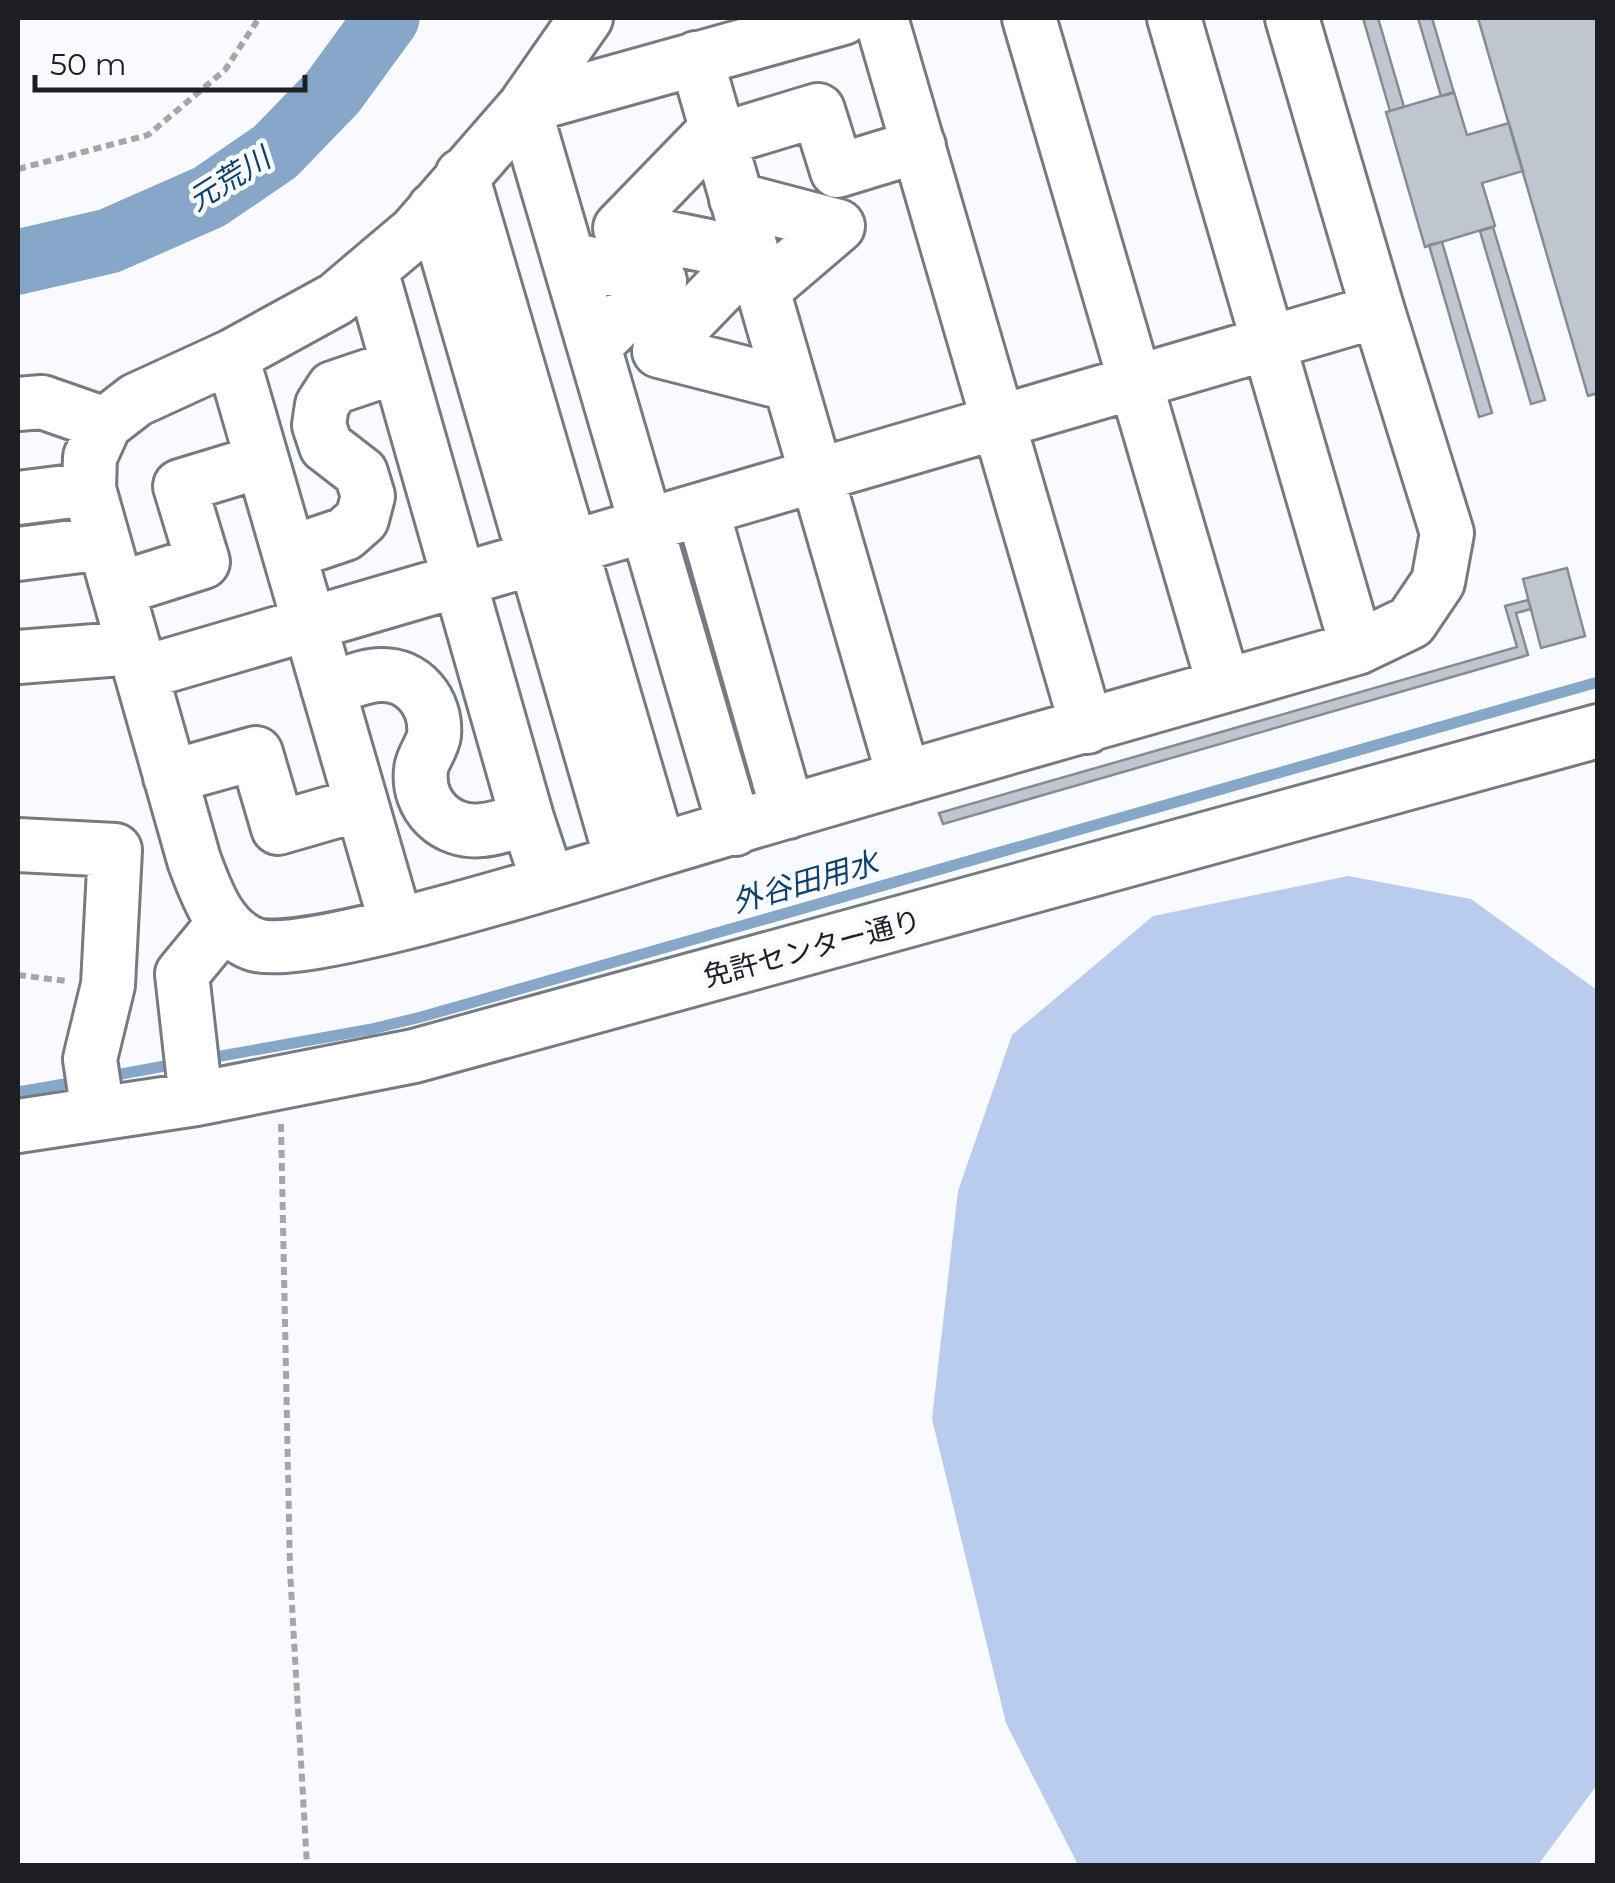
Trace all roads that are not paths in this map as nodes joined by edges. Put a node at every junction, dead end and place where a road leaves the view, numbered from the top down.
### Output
1 (586, 18) edge
2 (843, 18) edge
3 (881, 18) edge
4 (1029, 18) edge
5 (1174, 18) edge
6 (1292, 18) edge
7 (696, 58) junction
8 (524, 107) junction
9 (717, 135) junction
10 (919, 146) junction
11 (448, 192) junction
12 (736, 200) junction
13 (568, 258) junction
14 (371, 270) junction
15 (757, 273) junction
16 (1378, 311) junction
17 (1268, 343) junction
18 (594, 346) junction
19 (232, 356) junction
20 (398, 366) junction
21 (1135, 382) junction
22 (788, 384) junction
23 (18, 404) edge
24 (999, 422) junction
25 (105, 424) junction
26 (262, 461) junction
27 (815, 476) junction
28 (90, 488) junction
29 (18, 498) edge
30 (702, 508) junction
31 (646, 525) junction
32 (289, 553) junction
33 (553, 553) junction
34 (18, 554) edge
35 (111, 566) junction
36 (459, 580) junction
37 (309, 624) junction
38 (1357, 648) junction
39 (18, 657) edge
40 (138, 660) junction
41 (1224, 686) junction
42 (328, 689) junction
43 (1087, 727) junction
44 (1598, 731) edge
45 (170, 778) junction
46 (904, 778) junction
47 (361, 804) junction
48 (788, 812) junction
49 (526, 818) junction
50 (735, 829) junction
51 (18, 845) edge
52 (640, 855) junction
53 (548, 882) junction
54 (224, 923) junction
55 (396, 923) junction
56 (196, 1099) junction
57 (98, 1113) junction
58 (18, 1126) edge

1 - 8 street
2 - 7 street
3 - 10 street
4 - 21 street
5 - 17 street
6 - 16 street
7 - 8 street
7 - 9 street
8 - 11 street
8 - 13 street
9 - 10 street
9 - 12 street
9 - 15 street
10 - 24 street
11 - 14 street
11 - 33 street
12 - 15 street
12 - 15 street
13 - 18 street
13 - 18 street
14 - 19 street
14 - 20 street
15 - 22 street
15 - 22 street
16 - 17 street
16 - 38 street
17 - 21 street
17 - 38 street
18 - 31 street
19 - 25 street
19 - 26 street
20 - 32 street
20 - 36 street
21 - 24 street
21 - 41 street
22 - 27 street
23 - 25 street
24 - 27 street
24 - 43 street
25 - 28 street
26 - 32 street
26 - 35 street
27 - 30 street
27 - 46 street
28 - 29 street
28 - 35 street
30 - 31 street
30 - 48 street
31 - 33 street
31 - 50 street
32 - 37 street
33 - 36 street
33 - 52 street
34 - 35 street
35 - 40 street
36 - 37 street
36 - 49 street
37 - 40 street
37 - 42 street
38 - 41 street
39 - 40 street
40 - 45 street
41 - 43 street
42 - 47 street
42 - 49 street
43 - 46 street
44 - 56 street, 免許センター通り
45 - 47 street
45 - 54 street
46 - 48 street
47 - 55 street
48 - 50 street
49 - 53 street
50 - 52 street
51 - 57 street
52 - 53 street
53 - 55 street
54 - 55 street
54 - 56 street
56 - 57 street, 免許センター通り
57 - 58 street, 免許センター通り

